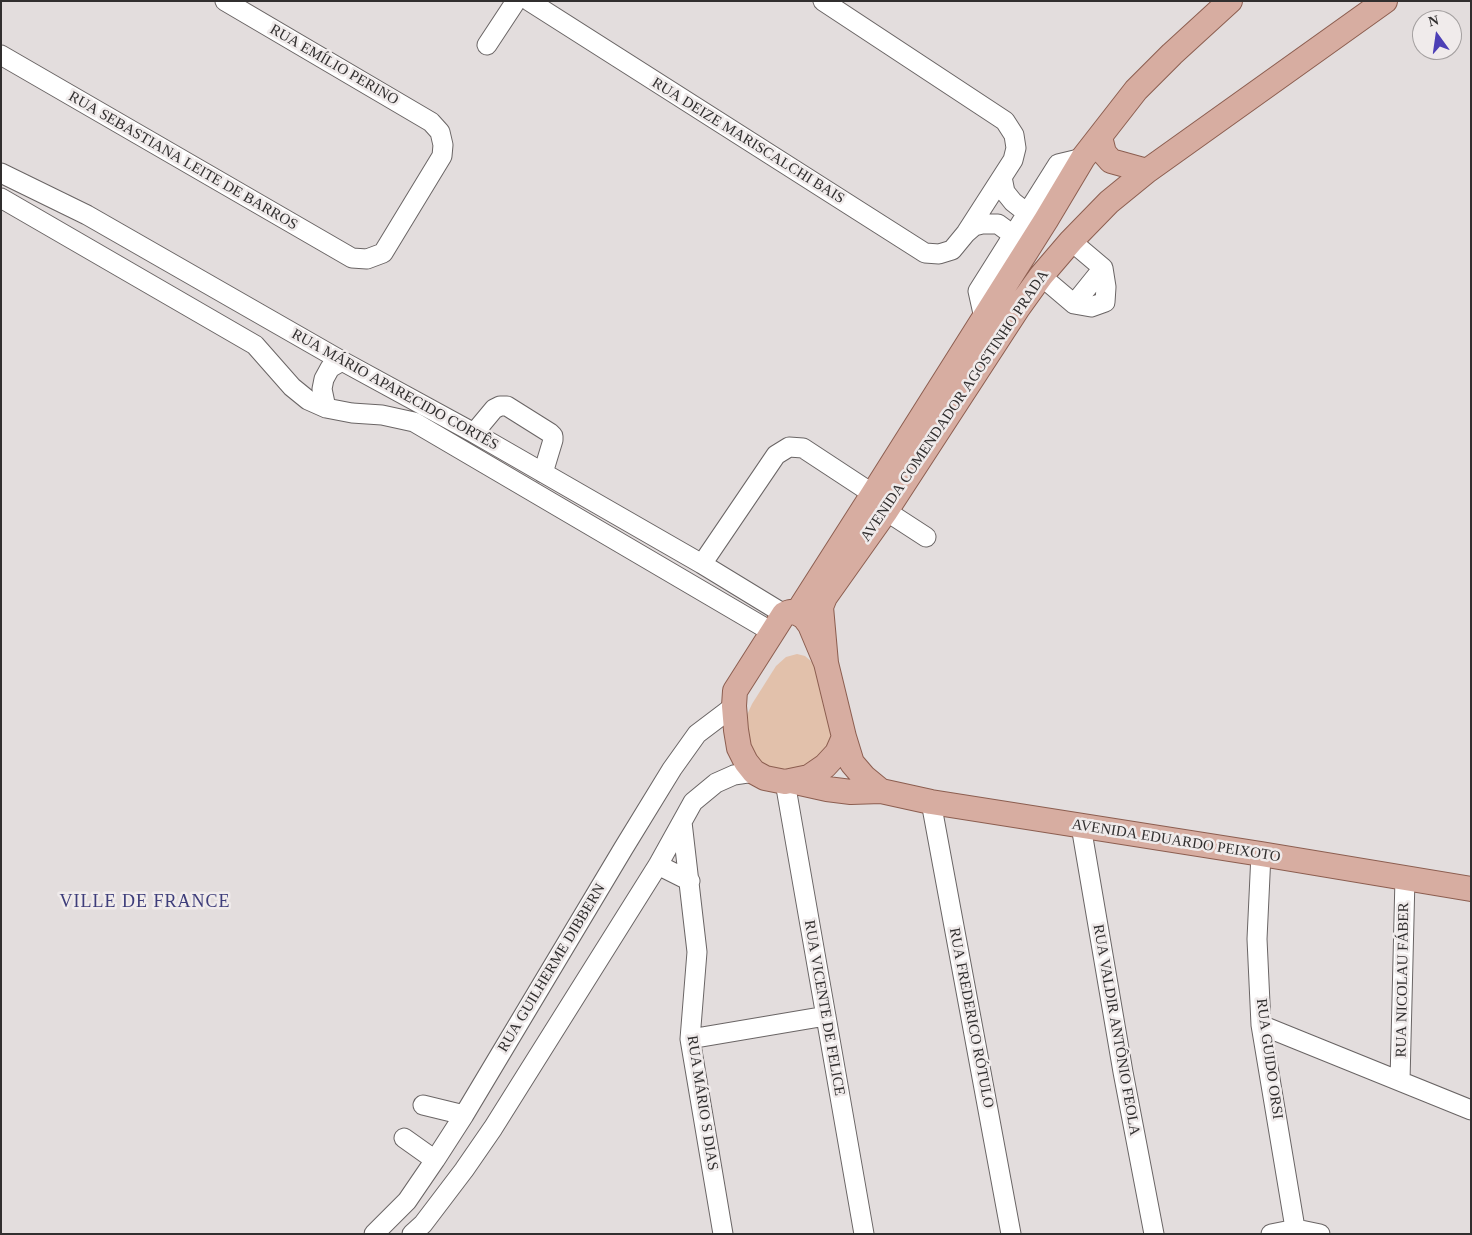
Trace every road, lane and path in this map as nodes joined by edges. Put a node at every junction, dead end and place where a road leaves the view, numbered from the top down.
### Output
1 (225, 1) edge
2 (516, 1) edge
3 (529, 1) edge
4 (823, 1) edge
5 (1230, 1) edge
6 (1385, 1) edge
7 (487, 45) dead end
8 (1, 56) edge
9 (1100, 137) junction
10 (1083, 158) junction
11 (1147, 171) junction
12 (1, 173) edge
13 (1002, 177) junction
14 (1, 198) edge
15 (1109, 202) junction
16 (1027, 212) junction
17 (966, 233) junction
18 (1013, 235) junction
19 (1074, 243) junction
20 (367, 259) joint
21 (1044, 278) junction
22 (984, 318) junction
23 (322, 350) junction
24 (342, 361) junction
25 (292, 387) junction
26 (326, 408) junction
27 (474, 433) junction
28 (543, 473) junction
29 (879, 502) junction
30 (926, 536) dead end
31 (702, 564) junction
32 (784, 620) junction
33 (826, 663) junction
34 (734, 706) junction
35 (844, 737) junction
36 (754, 772) junction
37 (788, 782) junction
38 (881, 791) junction
39 (931, 802) junction
40 (682, 822) junction
41 (1081, 826) junction
42 (1262, 854) junction
43 (658, 865) junction
44 (1405, 878) junction
45 (690, 881) junction
46 (1471, 889) edge
47 (826, 1016) junction
48 (1261, 1025) junction
49 (690, 1039) junction
50 (1400, 1081) junction
51 (423, 1105) dead end
52 (1471, 1110) edge
53 (464, 1115) junction
54 (404, 1138) dead end
55 (435, 1160) junction
56 (1296, 1232) edge
57 (374, 1234) edge
58 (412, 1234) edge
59 (723, 1234) edge
60 (864, 1234) edge
61 (1011, 1234) edge
62 (1154, 1234) edge
63 (1271, 1234) edge
64 (1320, 1234) edge

1 - 20 street, RUA EMÍLIO PERINO
2 - 7 street
3 - 17 street, RUA DEIZE MARISCALCHI BAIS
4 - 13 street, RUA DEIZE MARISCALCHI BAIS
5 - 9 main road, AVENIDA COMENDADOR AGOSTINHO PRADA
6 - 11 main road, AVENIDA COMENDADOR AGOSTINHO PRADA
8 - 20 street, RUA SEBASTIANA LEITE DE BARROS
9 - 10 main road, AVENIDA COMENDADOR AGOSTINHO PRADA
9 - 11 main road
10 - 15 main road
10 - 16 street
10 - 22 main road, AVENIDA COMENDADOR AGOSTINHO PRADA
11 - 15 main road, AVENIDA COMENDADOR AGOSTINHO PRADA
12 - 23 street, RUA MÁRIO APARECIDO CORTÊS
13 - 16 street
13 - 17 street, RUA DEIZE MARISCALCHI BAIS
14 - 25 street, RUA MÁRIO APARECIDO CORTÊS
15 - 19 main road, AVENIDA COMENDADOR AGOSTINHO PRADA
16 - 18 street
17 - 18 street, RUA DEIZE MARISCALCHI BAIS
18 - 22 street
19 - 21 main road, AVENIDA COMENDADOR AGOSTINHO PRADA
19 - 21 street
21 - 29 main road, AVENIDA COMENDADOR AGOSTINHO PRADA
22 - 29 main road, AVENIDA COMENDADOR AGOSTINHO PRADA
23 - 24 street, RUA MÁRIO APARECIDO CORTÊS
23 - 25 street
24 - 26 street
24 - 27 street, RUA MÁRIO APARECIDO CORTÊS
25 - 26 street, RUA MÁRIO APARECIDO CORTÊS
26 - 32 street, RUA MÁRIO APARECIDO CORTÊS
27 - 28 street, RUA MÁRIO APARECIDO CORTÊS
27 - 28 street
28 - 31 street, RUA MÁRIO APARECIDO CORTÊS
29 - 30 street
29 - 31 street
29 - 32 main road, AVENIDA COMENDADOR AGOSTINHO PRADA
29 - 33 main road, AVENIDA COMENDADOR AGOSTINHO PRADA
31 - 32 street, RUA MÁRIO APARECIDO CORTÊS
32 - 33 main road
32 - 34 main road
33 - 35 main road
34 - 36 main road
34 - 53 street, RUA GUILHERME DIBBERN
35 - 37 main road
35 - 38 main road, AVENIDA EDUARDO PEIXOTO
36 - 37 main road
36 - 40 street
37 - 38 main road, AVENIDA EDUARDO PEIXOTO
37 - 47 street, RUA VICENTE DE FELICE
38 - 39 main road, AVENIDA EDUARDO PEIXOTO
39 - 41 main road, AVENIDA EDUARDO PEIXOTO
39 - 61 street, RUA FREDERICO RÓTULO
40 - 43 street
40 - 45 street, RUA MÁRIO S DIAS
41 - 42 main road, AVENIDA EDUARDO PEIXOTO
41 - 62 street, RUA VALDIR ANTÔNIO FEOLA
42 - 44 main road, AVENIDA EDUARDO PEIXOTO
42 - 48 street, RUA GUIDO ORSI
43 - 45 street
43 - 58 street
44 - 46 main road, AVENIDA EDUARDO PEIXOTO
44 - 50 street, RUA NICOLAU FÁBER
45 - 49 street, RUA MÁRIO S DIAS
47 - 49 street
47 - 60 street, RUA VICENTE DE FELICE
48 - 50 street
48 - 56 street, RUA GUIDO ORSI
49 - 59 street, RUA MÁRIO S DIAS
50 - 52 street
51 - 53 street
53 - 55 street, RUA GUILHERME DIBBERN
54 - 55 street
55 - 57 street, RUA GUILHERME DIBBERN
56 - 63 street
56 - 64 street

